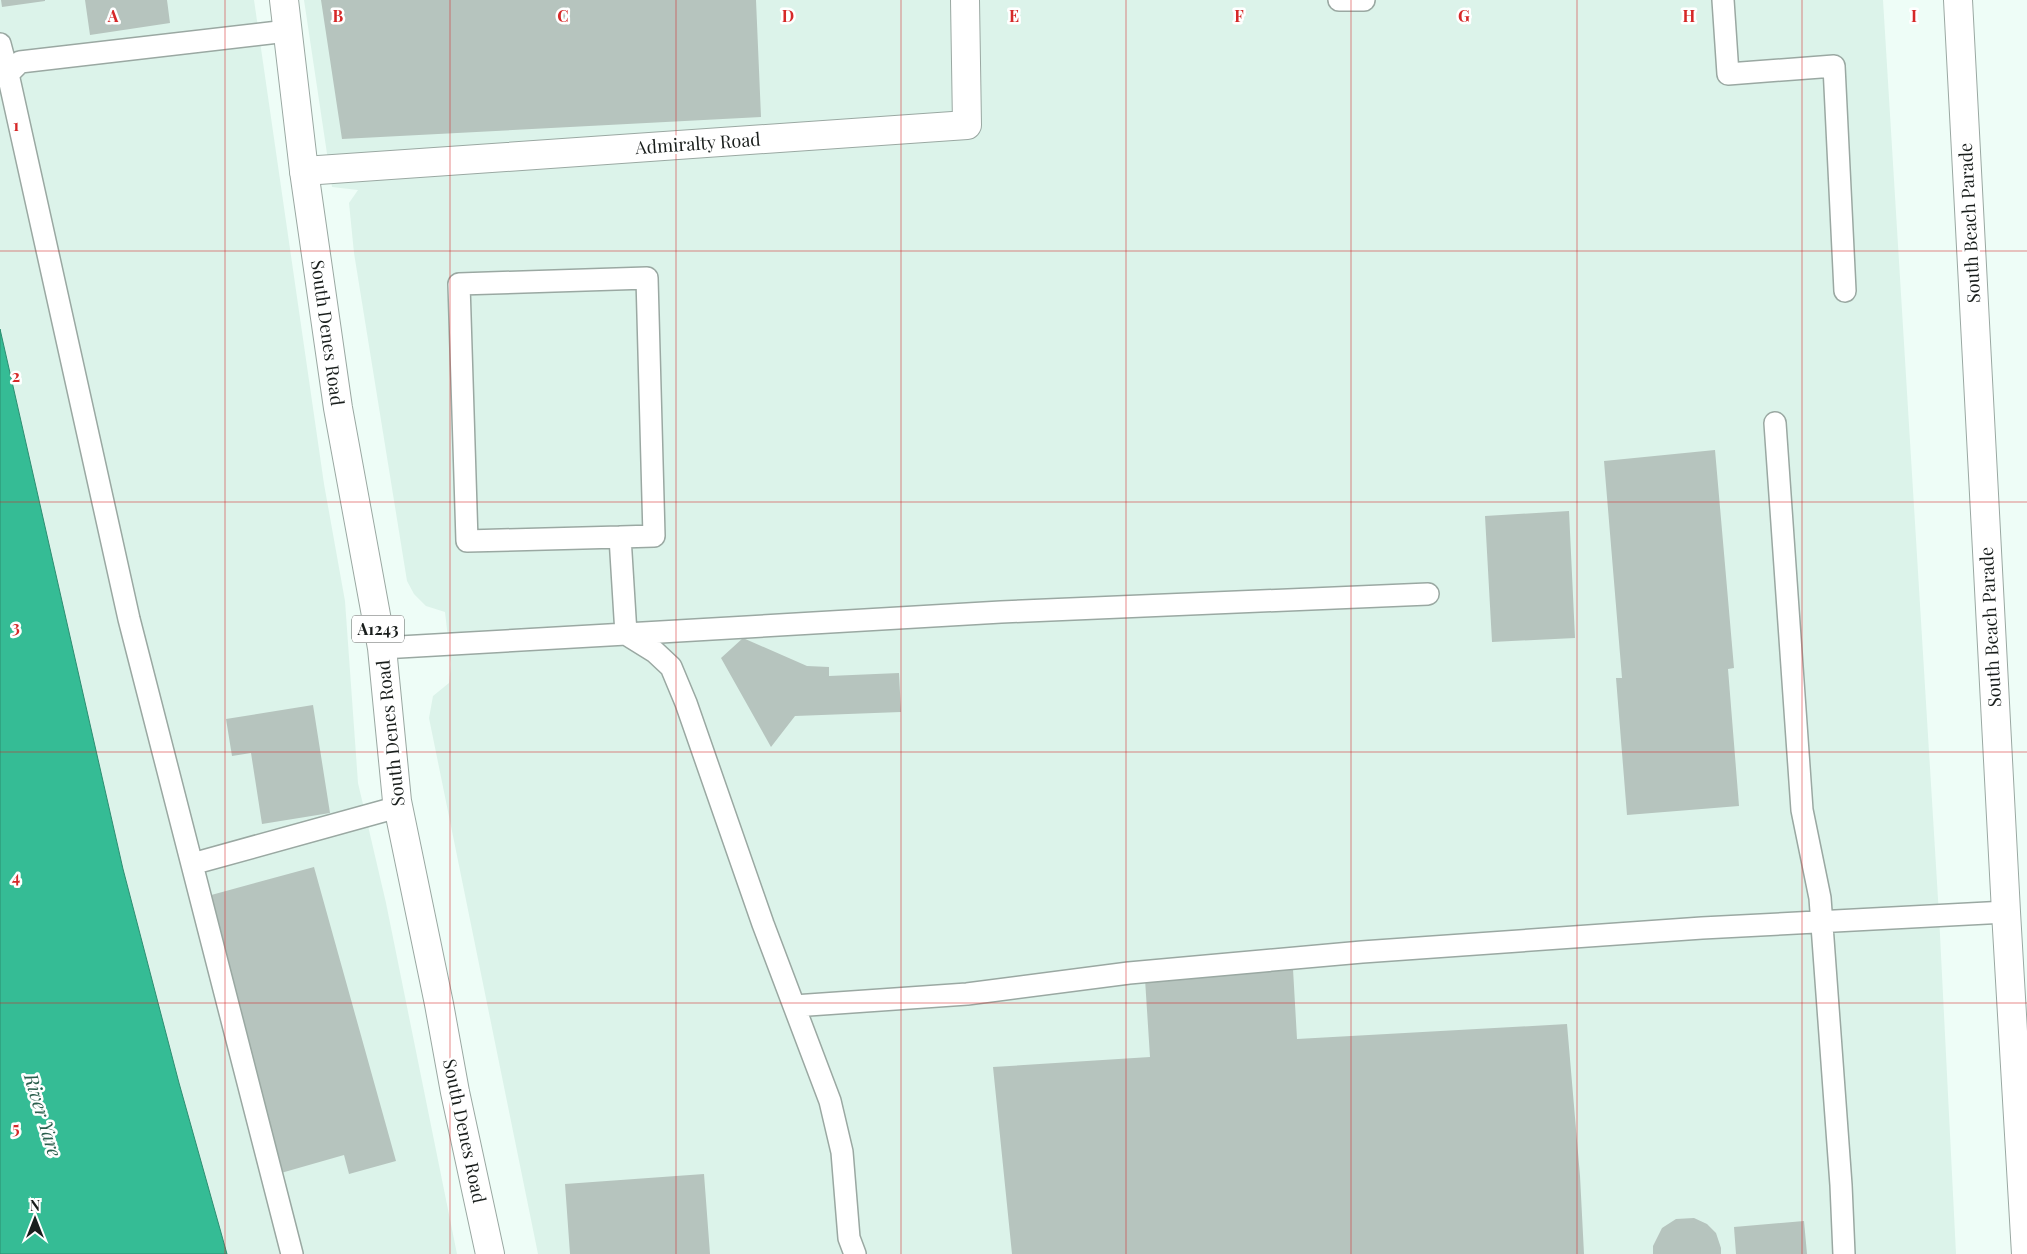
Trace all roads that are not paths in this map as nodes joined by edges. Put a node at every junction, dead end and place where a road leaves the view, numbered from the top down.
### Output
1 (284, 0) edge
2 (965, 0) edge
3 (1339, 0) edge
4 (1364, 0) edge
5 (1723, 0) edge
6 (1958, 0) edge
7 (287, 32) junction
8 (0, 44) edge
9 (8, 74) junction
10 (304, 172) junction
11 (1845, 291) dead end
12 (1775, 423) dead end
13 (620, 537) junction
14 (1428, 594) dead end
15 (626, 634) junction
16 (382, 648) junction
17 (398, 807) junction
18 (192, 864) junction
19 (2006, 912) junction
20 (1822, 921) junction
21 (794, 1006) junction
22 (292, 1254) edge
23 (490, 1254) edge
24 (855, 1254) edge
25 (1844, 1254) edge
26 (2026, 1254) edge

1 - 7 street, South Denes Road / A1243
2 - 10 street, Admiralty Road
3 - 4 lane
5 - 11 lane
6 - 19 street, South Beach Parade
7 - 9 lane
7 - 10 street, South Denes Road / A1243
8 - 9 lane
9 - 18 lane
10 - 16 street, South Denes Road / A1243
12 - 20 lane
13 - 13 lane
13 - 15 lane
14 - 15 lane
15 - 16 lane
15 - 21 lane
16 - 17 street, South Denes Road / A1243
17 - 18 lane
17 - 23 street, South Denes Road / A1243
18 - 22 lane
19 - 20 lane
19 - 26 street, South Beach Parade
20 - 21 lane
20 - 25 lane
21 - 24 lane

